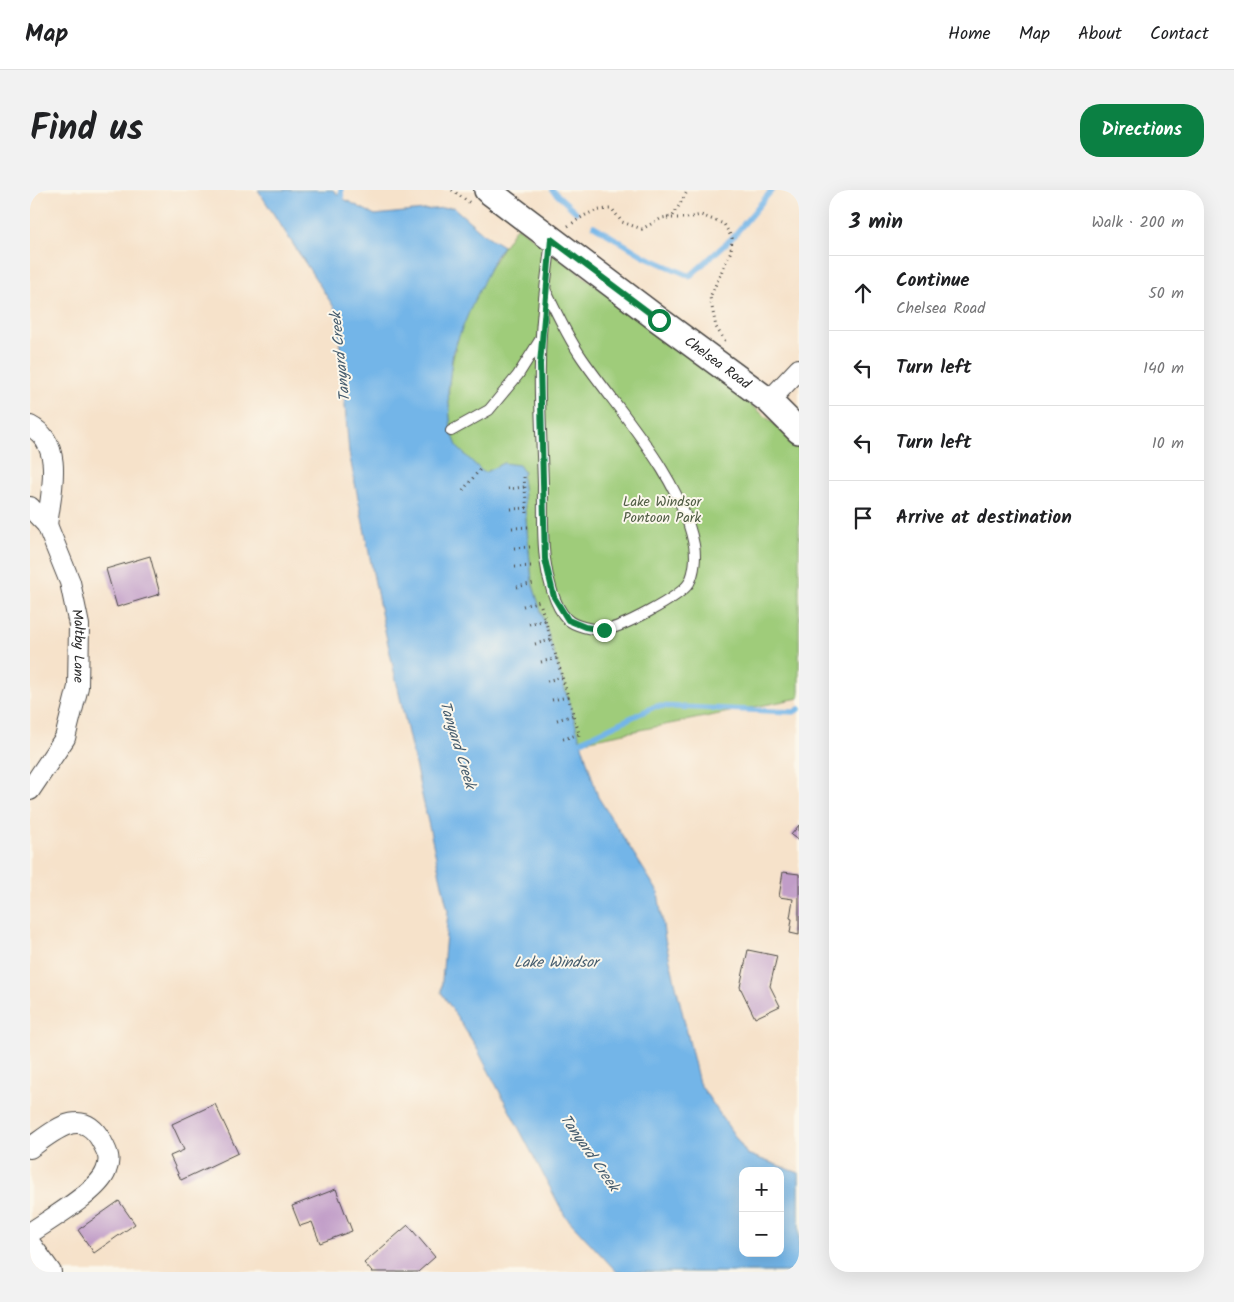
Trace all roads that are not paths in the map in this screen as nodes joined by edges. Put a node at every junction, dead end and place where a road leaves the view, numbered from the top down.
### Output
1 (487, 190) edge
2 (559, 233) junction
3 (545, 289) junction
4 (542, 337) junction
5 (799, 369) edge
6 (769, 401) junction
7 (30, 426) edge
8 (451, 431) dead end
9 (799, 431) edge
10 (30, 507) edge
11 (47, 525) junction
12 (30, 790) edge
13 (30, 1148) edge
14 (30, 1233) edge
15 (30, 1242) edge
16 (51, 1272) edge

1 - 2 street, Chelsea Road
2 - 3 lane
2 - 6 street, Chelsea Road
3 - 4 lane
3 - 4 lane
4 - 8 lane
5 - 6 street
6 - 9 street, Chelsea Road
7 - 11 street, Maltby Lane
10 - 11 street, Maltby Lane
11 - 12 street, Maltby Lane
13 - 14 street
15 - 16 street

